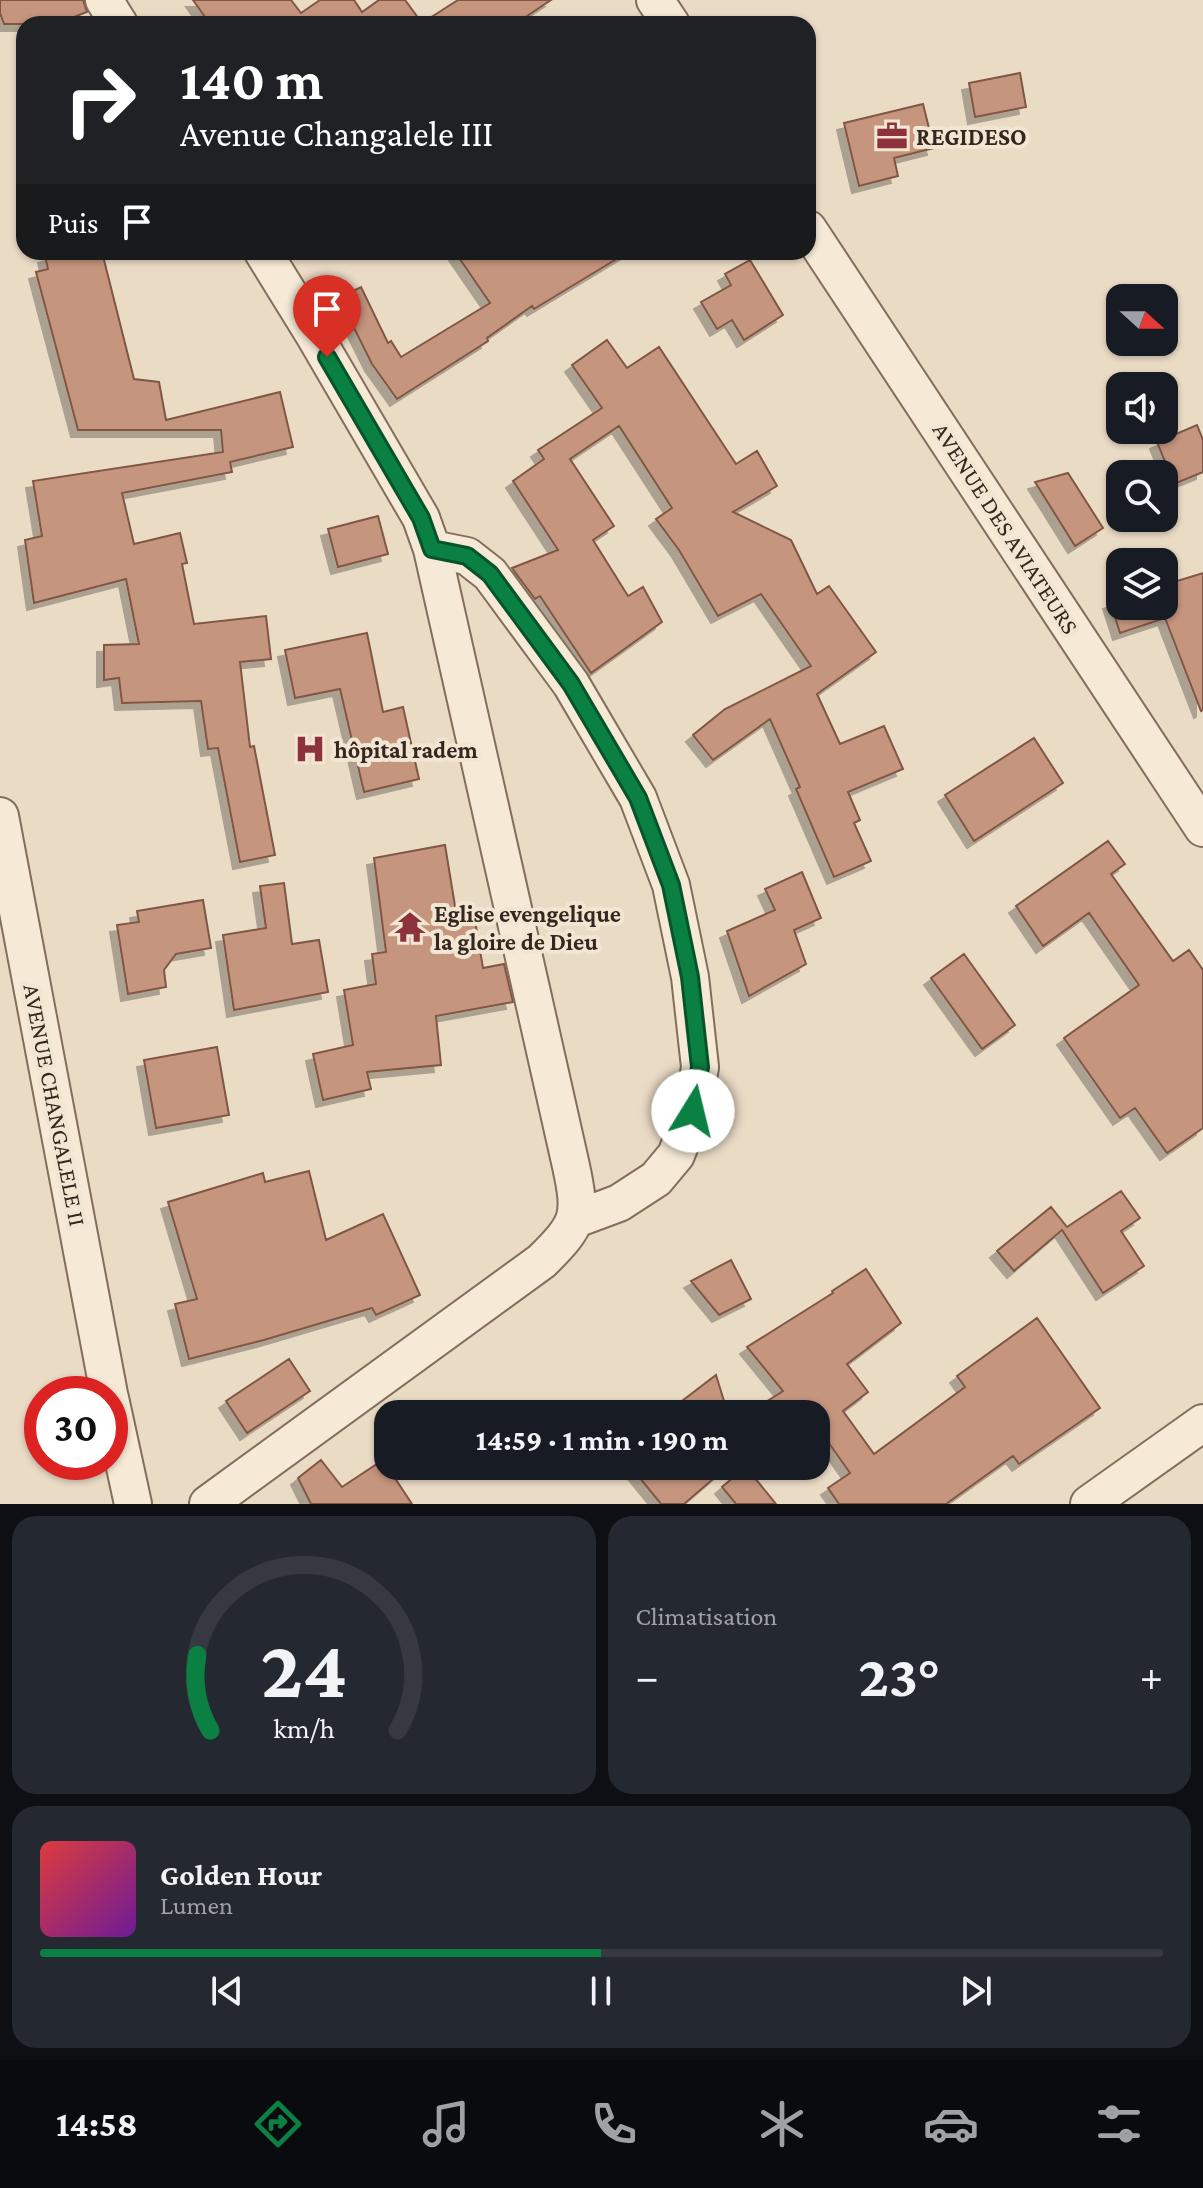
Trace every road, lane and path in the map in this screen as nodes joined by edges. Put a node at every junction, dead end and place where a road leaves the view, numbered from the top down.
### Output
1 (816, 241) edge
2 (268, 260) edge
3 (432, 549) junction
4 (0, 816) edge
5 (1203, 828) edge
6 (576, 1219) junction
7 (106, 1376) edge
8 (1203, 1423) edge
9 (128, 1480) edge
10 (133, 1504) edge
11 (208, 1504) edge
12 (1089, 1504) edge

1 - 5 street, AVENUE DES AVIATEURS
2 - 3 street
3 - 6 street
3 - 6 street
4 - 7 street, AVENUE CHANGALELE II
6 - 11 street
8 - 12 street
9 - 10 street, AVENUE CHANGALELE II

